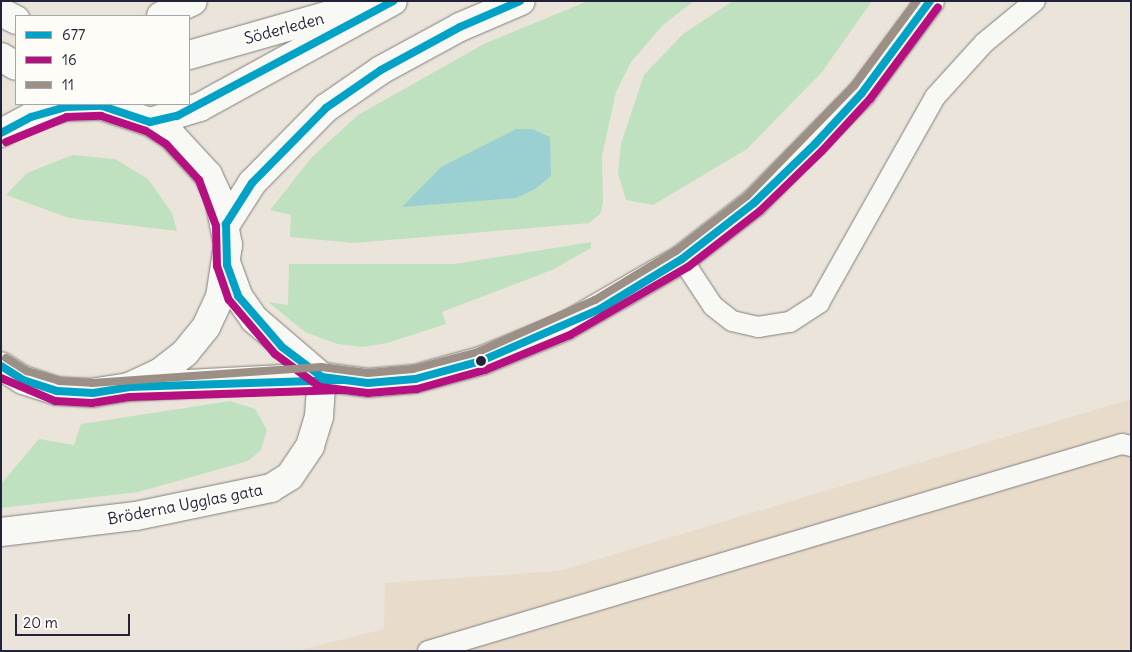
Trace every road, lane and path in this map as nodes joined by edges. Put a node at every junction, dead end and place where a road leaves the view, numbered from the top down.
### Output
1 (194, 1) edge
2 (379, 1) edge
3 (393, 1) edge
4 (520, 1) edge
5 (930, 1) edge
6 (1036, 1) edge
7 (1, 12) edge
8 (163, 15) edge
9 (15, 19) edge
10 (190, 55) edge
11 (1, 57) edge
12 (15, 65) edge
13 (100, 105) edge
14 (150, 122) junction
15 (1, 133) edge
16 (226, 224) junction
17 (682, 259) junction
18 (227, 265) junction
19 (1, 366) edge
20 (322, 377) junction
21 (129, 386) junction
22 (1131, 446) edge
23 (1, 532) edge
24 (428, 651) edge

1 - 8 main road
2 - 10 main road, Söderleden
3 - 14 main road
4 - 16 main road
5 - 17 main road
6 - 17 lane
7 - 9 main road
11 - 12 main road
13 - 14 main road
13 - 15 main road
14 - 16 main road
16 - 18 main road
17 - 20 main road
18 - 20 main road
18 - 21 main road
19 - 21 main road
20 - 21 main road
20 - 23 main road, Bröderna Ugglas gata
22 - 24 lane

